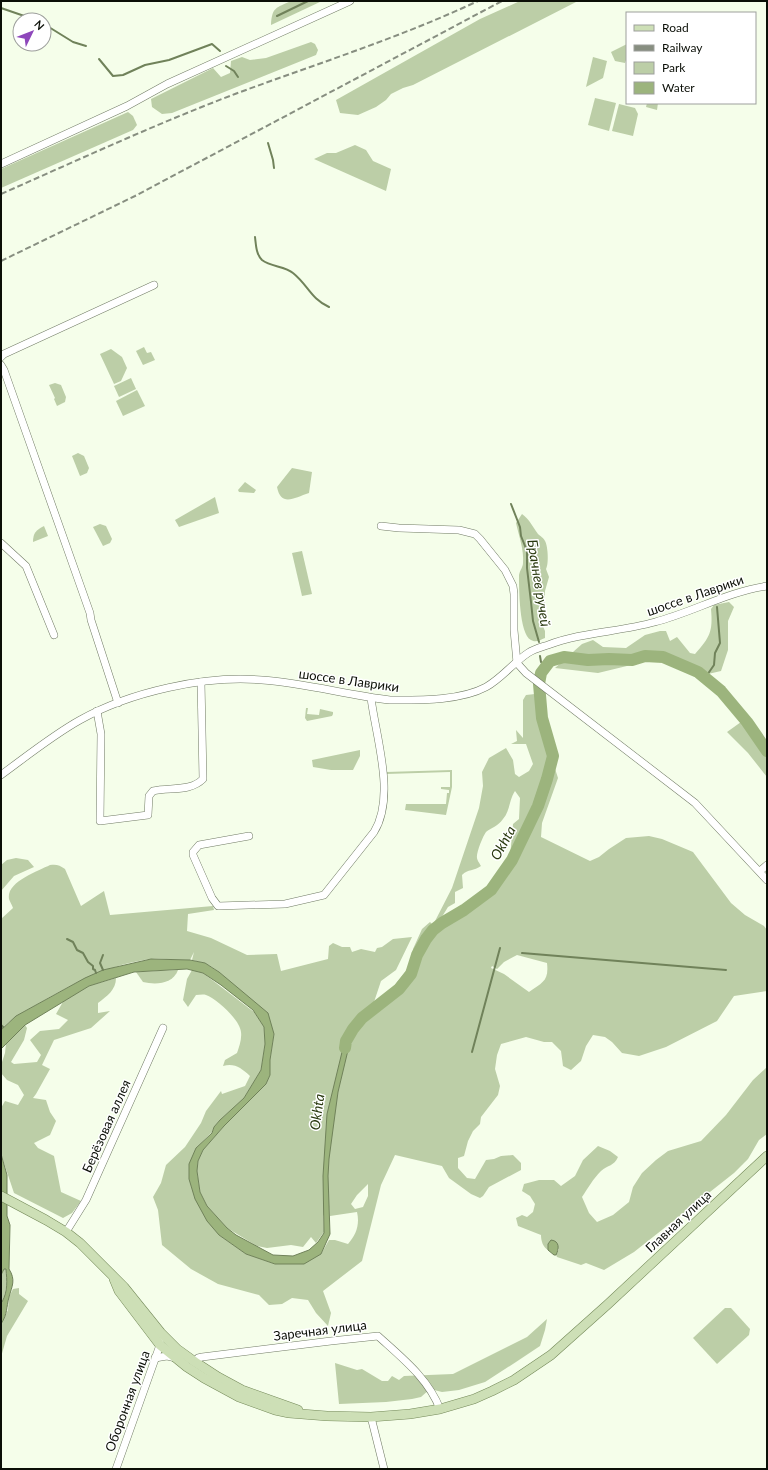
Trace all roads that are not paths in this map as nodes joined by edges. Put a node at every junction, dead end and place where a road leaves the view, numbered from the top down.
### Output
1 (350, 1) edge
2 (1, 164) edge
3 (154, 285) dead end
4 (1, 357) edge
5 (1, 365) edge
6 (381, 526) dead end
7 (1, 543) edge
8 (767, 586) edge
9 (54, 635) dead end
10 (517, 663) junction
11 (200, 682) junction
12 (371, 698) junction
13 (118, 703) junction
14 (97, 711) junction
15 (2, 772) edge
16 (249, 836) dead end
17 (767, 865) edge
18 (760, 871) junction
19 (767, 880) edge
20 (163, 1028) dead end
21 (767, 1156) edge
22 (1, 1196) edge
23 (66, 1232) junction
24 (148, 1323) junction
25 (160, 1344) junction
26 (176, 1353) junction
27 (155, 1358) junction
28 (195, 1362) junction
29 (440, 1409) junction
30 (307, 1414) junction
31 (370, 1418) junction
32 (116, 1469) edge
33 (384, 1469) edge

1 - 2 street
3 - 4 street
5 - 13 street
6 - 10 street
7 - 9 street
8 - 10 street, шоссе в Лаврики
10 - 12 street, шоссе в Лаврики
10 - 18 street
11 - 12 street, шоссе в Лаврики
11 - 13 street, шоссе в Лаврики
11 - 14 street
12 - 16 street
13 - 14 street, шоссе в Лаврики
14 - 15 street, шоссе в Лаврики
17 - 18 street
18 - 19 street
20 - 23 street, Берёзовая аллея
21 - 29 main road, Главная улица
22 - 23 main road
23 - 24 main road
24 - 25 main road
24 - 26 main road
24 - 27 street
25 - 26 main road
25 - 27 street, Оборонная улица
26 - 27 street
26 - 28 main road
26 - 30 main road, Главная улица
27 - 32 street, Оборонная улица
28 - 29 street, Заречная улица
28 - 30 main road
29 - 31 main road, Главная улица
30 - 31 main road, Главная улица
31 - 33 street

